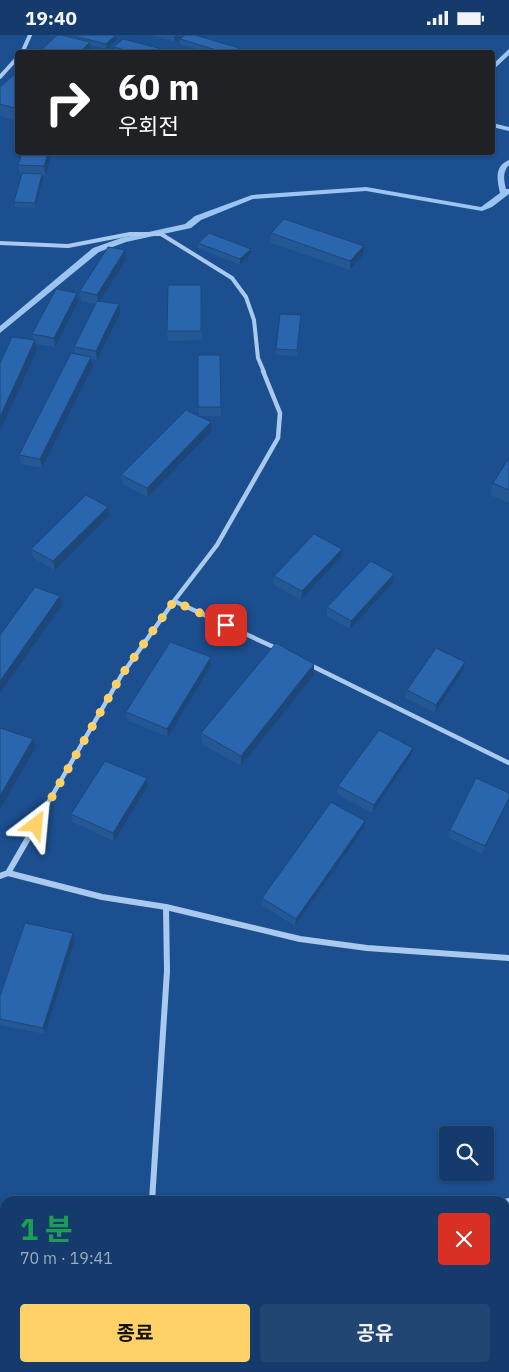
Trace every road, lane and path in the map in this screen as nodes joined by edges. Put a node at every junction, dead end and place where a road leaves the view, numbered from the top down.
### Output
1 (30, 35) edge
2 (23, 50) edge
3 (15, 60) edge
4 (0, 77) edge
5 (0, 243) edge
6 (174, 601) junction
7 (288, 653) edge
8 (305, 662) edge
9 (509, 763) edge
10 (8, 873) junction
11 (0, 876) edge
12 (166, 907) junction
13 (509, 958) edge
14 (152, 1196) edge

1 - 2 street
3 - 4 street
5 - 6 street
6 - 7 street
6 - 10 street
8 - 9 street
10 - 11 street
10 - 12 street
12 - 13 street
12 - 14 street

